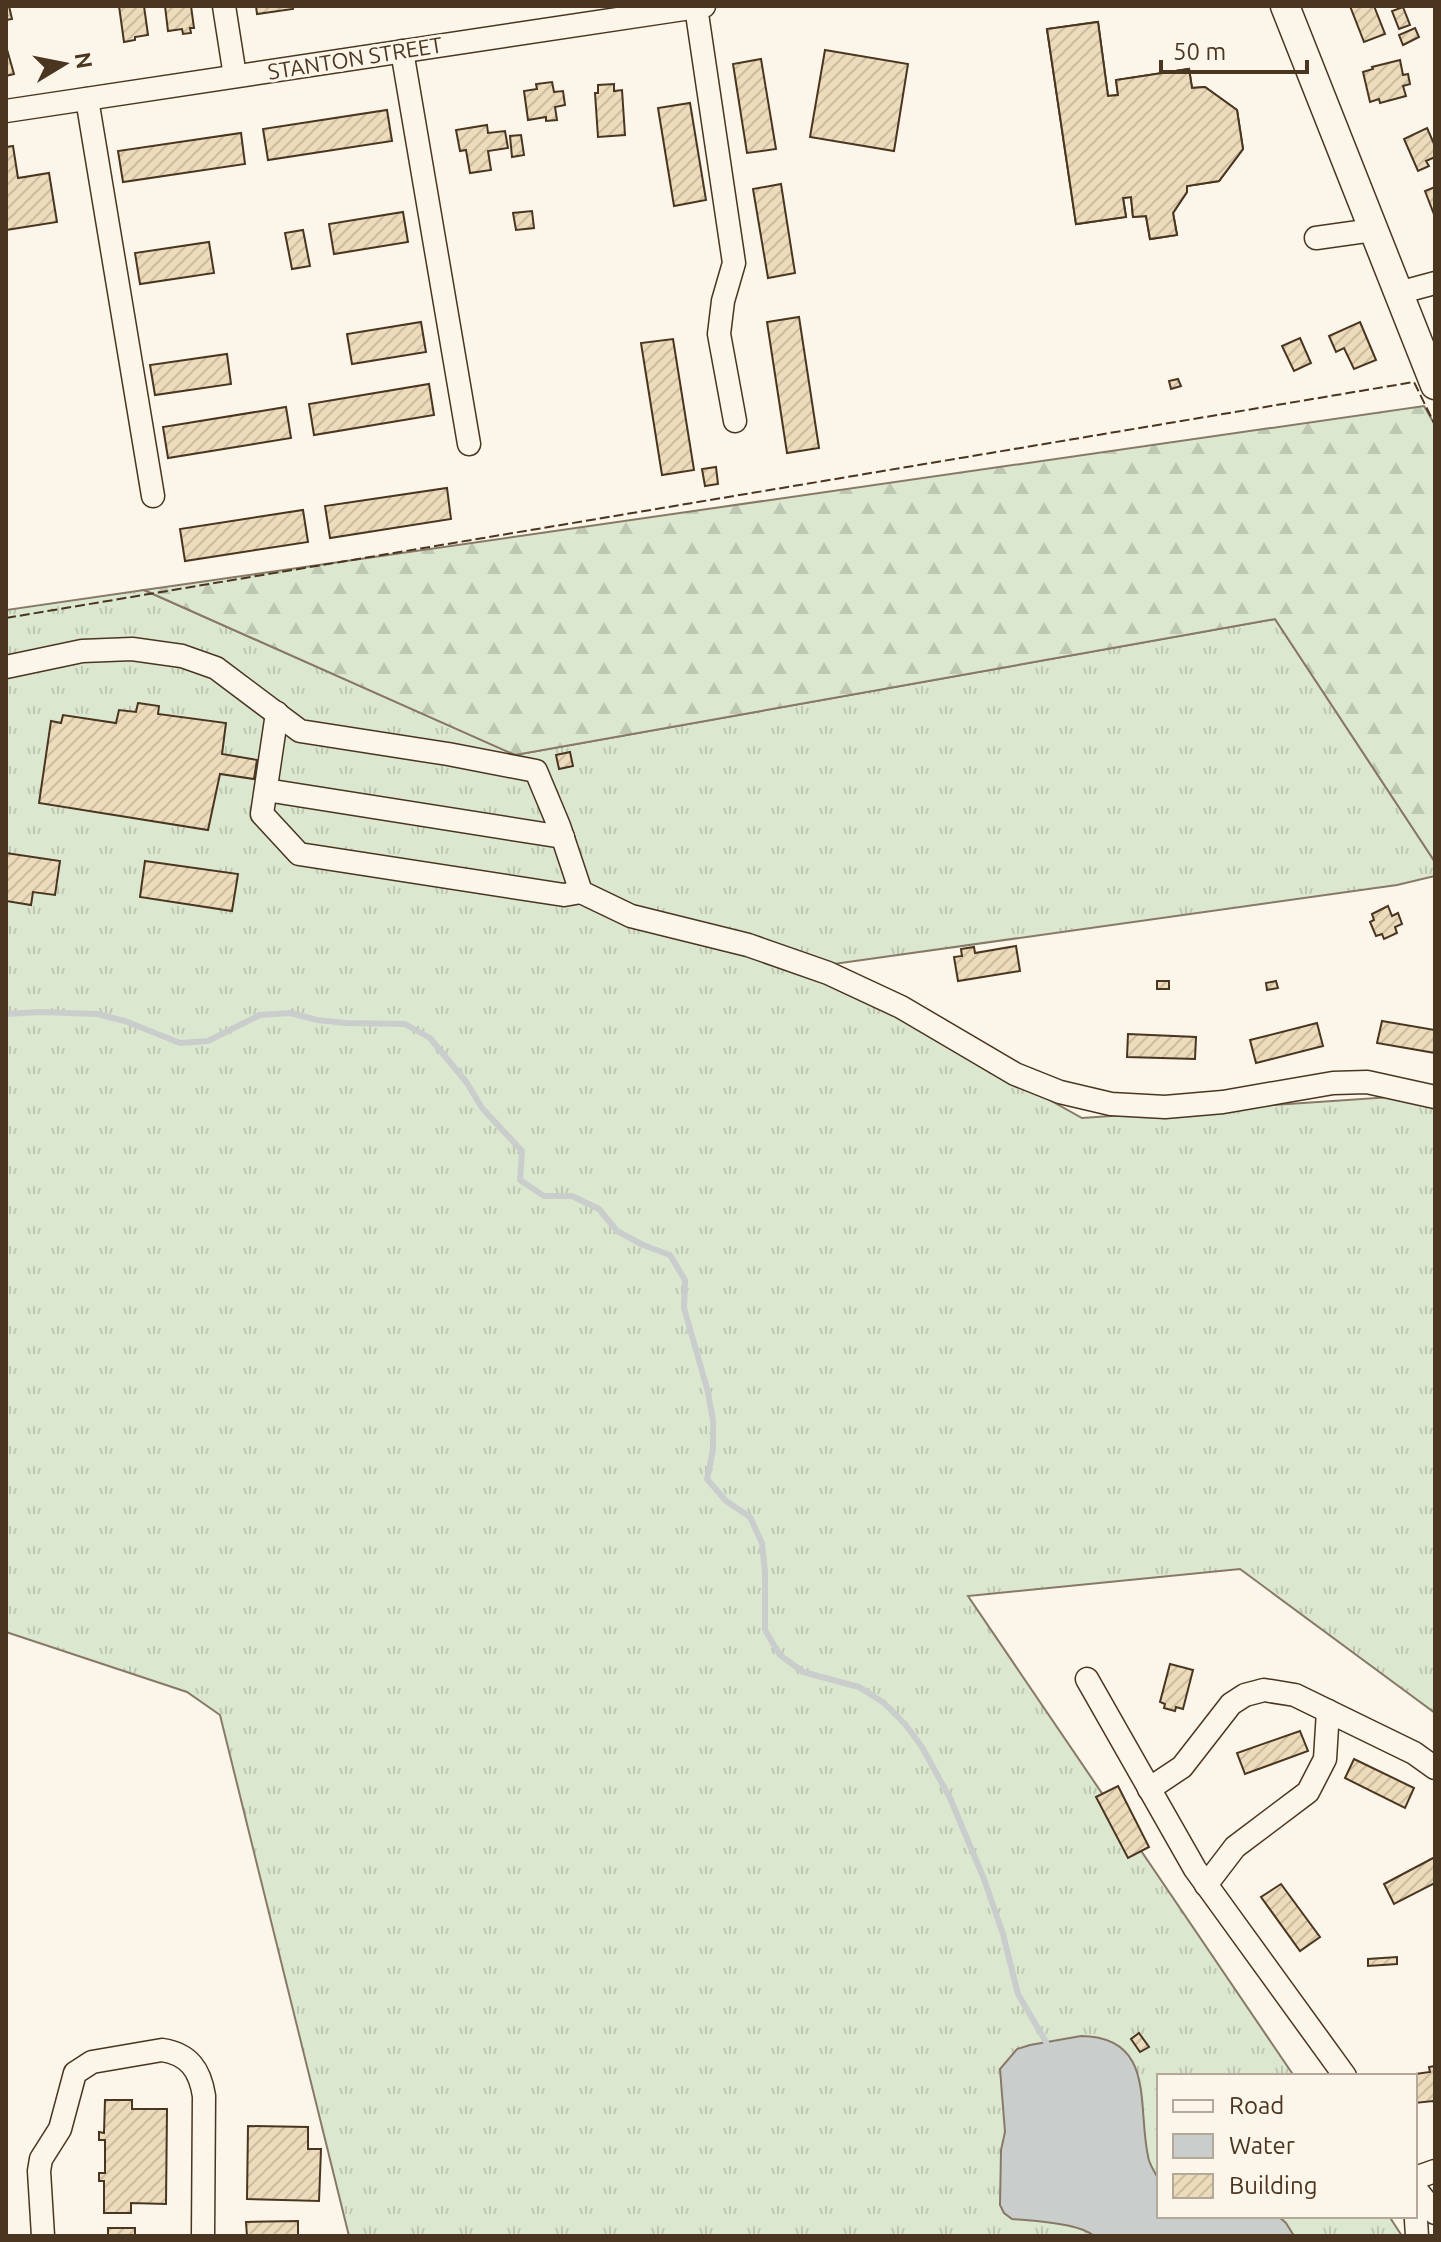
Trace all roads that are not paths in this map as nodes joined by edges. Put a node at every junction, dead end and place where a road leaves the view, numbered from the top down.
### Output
1 (224, 6) edge
2 (1285, 6) edge
3 (700, 7) edge
4 (402, 51) junction
5 (235, 76) junction
6 (87, 99) junction
7 (6, 111) edge
8 (1373, 230) junction
9 (1316, 238) dead end
10 (1435, 283) edge
11 (1398, 293) junction
12 (1435, 385) edge
13 (735, 421) dead end
14 (469, 444) dead end
15 (153, 496) dead end
16 (6, 667) edge
17 (277, 713) junction
18 (266, 790) junction
19 (563, 837) junction
20 (581, 892) junction
21 (1435, 1097) edge
22 (1087, 1679) dead end
23 (1328, 1711) junction
24 (1435, 1768) edge
25 (1149, 1789) junction
26 (1206, 1885) junction
27 (1344, 2074) edge
28 (1417, 2190) edge
29 (1435, 2213) edge
30 (43, 2236) edge
31 (203, 2236) edge

1 - 5 street
2 - 8 main road
3 - 4 street, STANTON STREET
3 - 13 street
4 - 5 street, STANTON STREET
4 - 14 street
5 - 6 street, STANTON STREET
6 - 7 street, STANTON STREET
6 - 15 street
8 - 9 street
8 - 11 main road
10 - 11 street
11 - 12 main road
16 - 17 street
17 - 18 street
17 - 19 street
18 - 19 street
18 - 20 street
19 - 20 street
20 - 21 street
22 - 25 street
23 - 24 street
23 - 25 street
23 - 26 street
25 - 26 street
26 - 27 street
28 - 29 street
30 - 31 street

